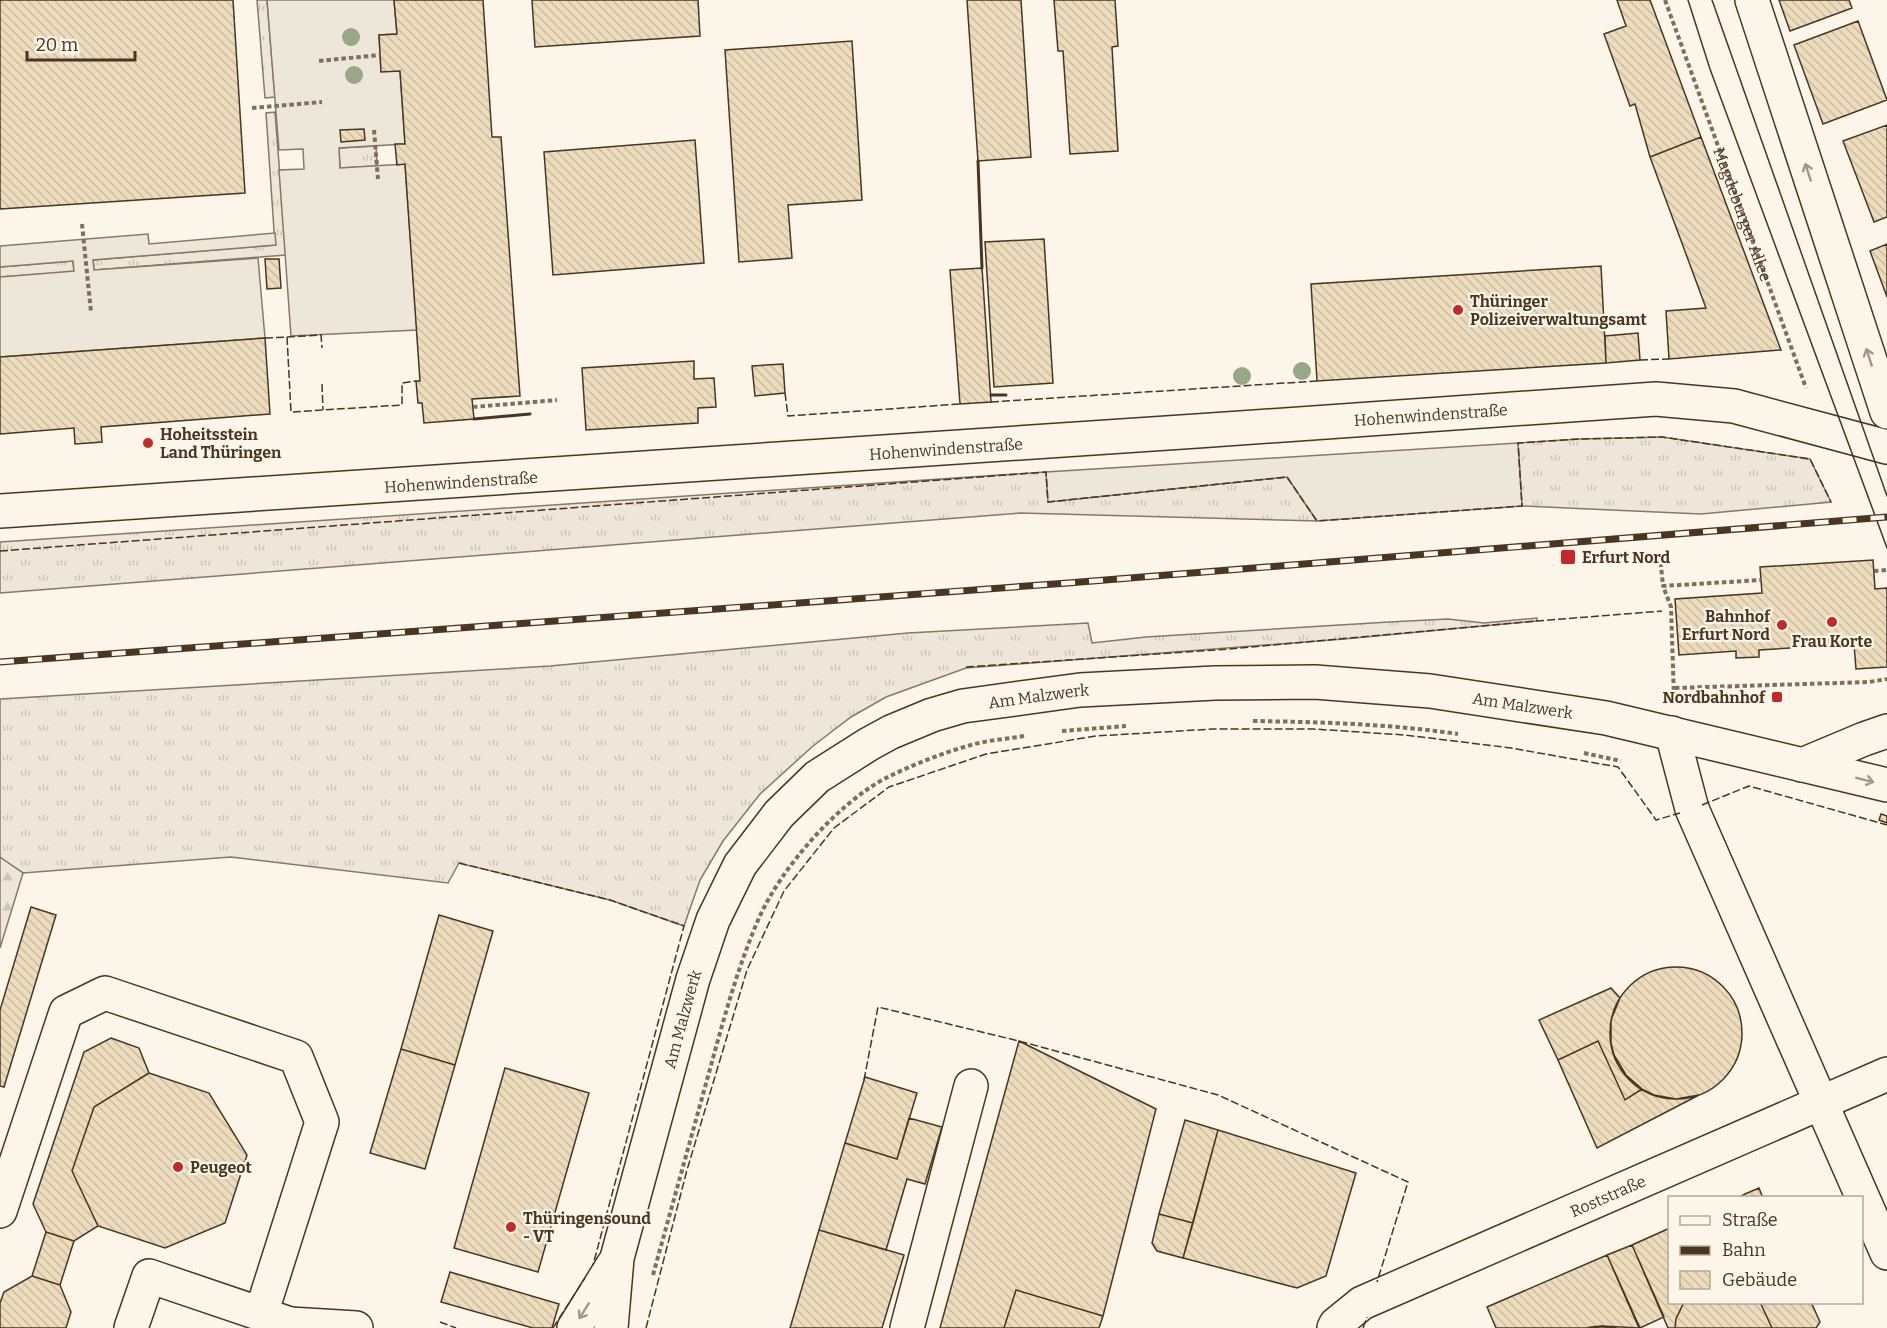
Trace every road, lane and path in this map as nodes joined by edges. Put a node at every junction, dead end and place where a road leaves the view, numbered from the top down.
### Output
1 (1665, 0) edge
2 (1752, 0) edge
3 (380, 55) dead end
4 (319, 61) dead end
5 (322, 102) dead end
6 (252, 108) dead end
7 (374, 130) dead end
8 (378, 179) dead end
9 (82, 224) dead end
10 (91, 312) dead end
11 (557, 400) dead end
12 (473, 406) dead end
13 (1887, 412) edge
14 (1821, 428) junction
15 (1887, 447) edge
16 (0, 511) edge
17 (1660, 555) dead end
18 (1887, 570) edge
19 (1874, 571) dead end
20 (1761, 579) dead end
21 (1663, 586) junction
22 (1887, 679) edge
23 (1675, 688) junction
24 (1253, 721) dead end
25 (1134, 725) dead end
26 (1058, 731) dead end
27 (1887, 731) edge
28 (1672, 733) junction
29 (1461, 734) dead end
30 (1026, 736) dead end
31 (1582, 753) dead end
32 (1627, 762) dead end
33 (1802, 765) junction
34 (1887, 785) edge
35 (1887, 1074) edge
36 (971, 1086) dead end
37 (1820, 1103) junction
38 (1862, 1196) edge
39 (1863, 1199) edge
40 (0, 1211) edge
41 (1887, 1253) edge
42 (617, 1258) junction
43 (651, 1285) dead end
44 (280, 1322) edge
45 (131, 1328) edge
46 (356, 1328) edge
47 (574, 1328) edge
48 (611, 1328) edge
49 (907, 1328) edge
50 (1334, 1328) edge

1 - 14 path, Magdeburger Allee
13 -> 2 street
3 - 4 path
5 - 6 path
7 - 8 path
9 - 10 path
11 - 12 path
14 - 15 street, Hohenwindenstraße
14 - 16 street, Hohenwindenstraße
17 - 21 path
18 - 19 path
20 - 21 path
21 - 23 path
22 - 23 path
23 - 28 path
24 - 29 path
25 - 26 path
27 - 33 street
28 - 33 street, Am Malzwerk
28 - 37 street
28 - 42 street, Am Malzwerk
30 - 43 path
31 - 32 path
33 -> 34 street, Am Malzwerk
35 - 37 street, Roststraße
36 - 49 street
37 - 38 street
37 - 50 street, Roststraße
39 - 41 street
40 - 44 street
42 -> 47 street, Am Malzwerk
42 - 48 street, Am Malzwerk
44 - 45 street
44 - 46 street

